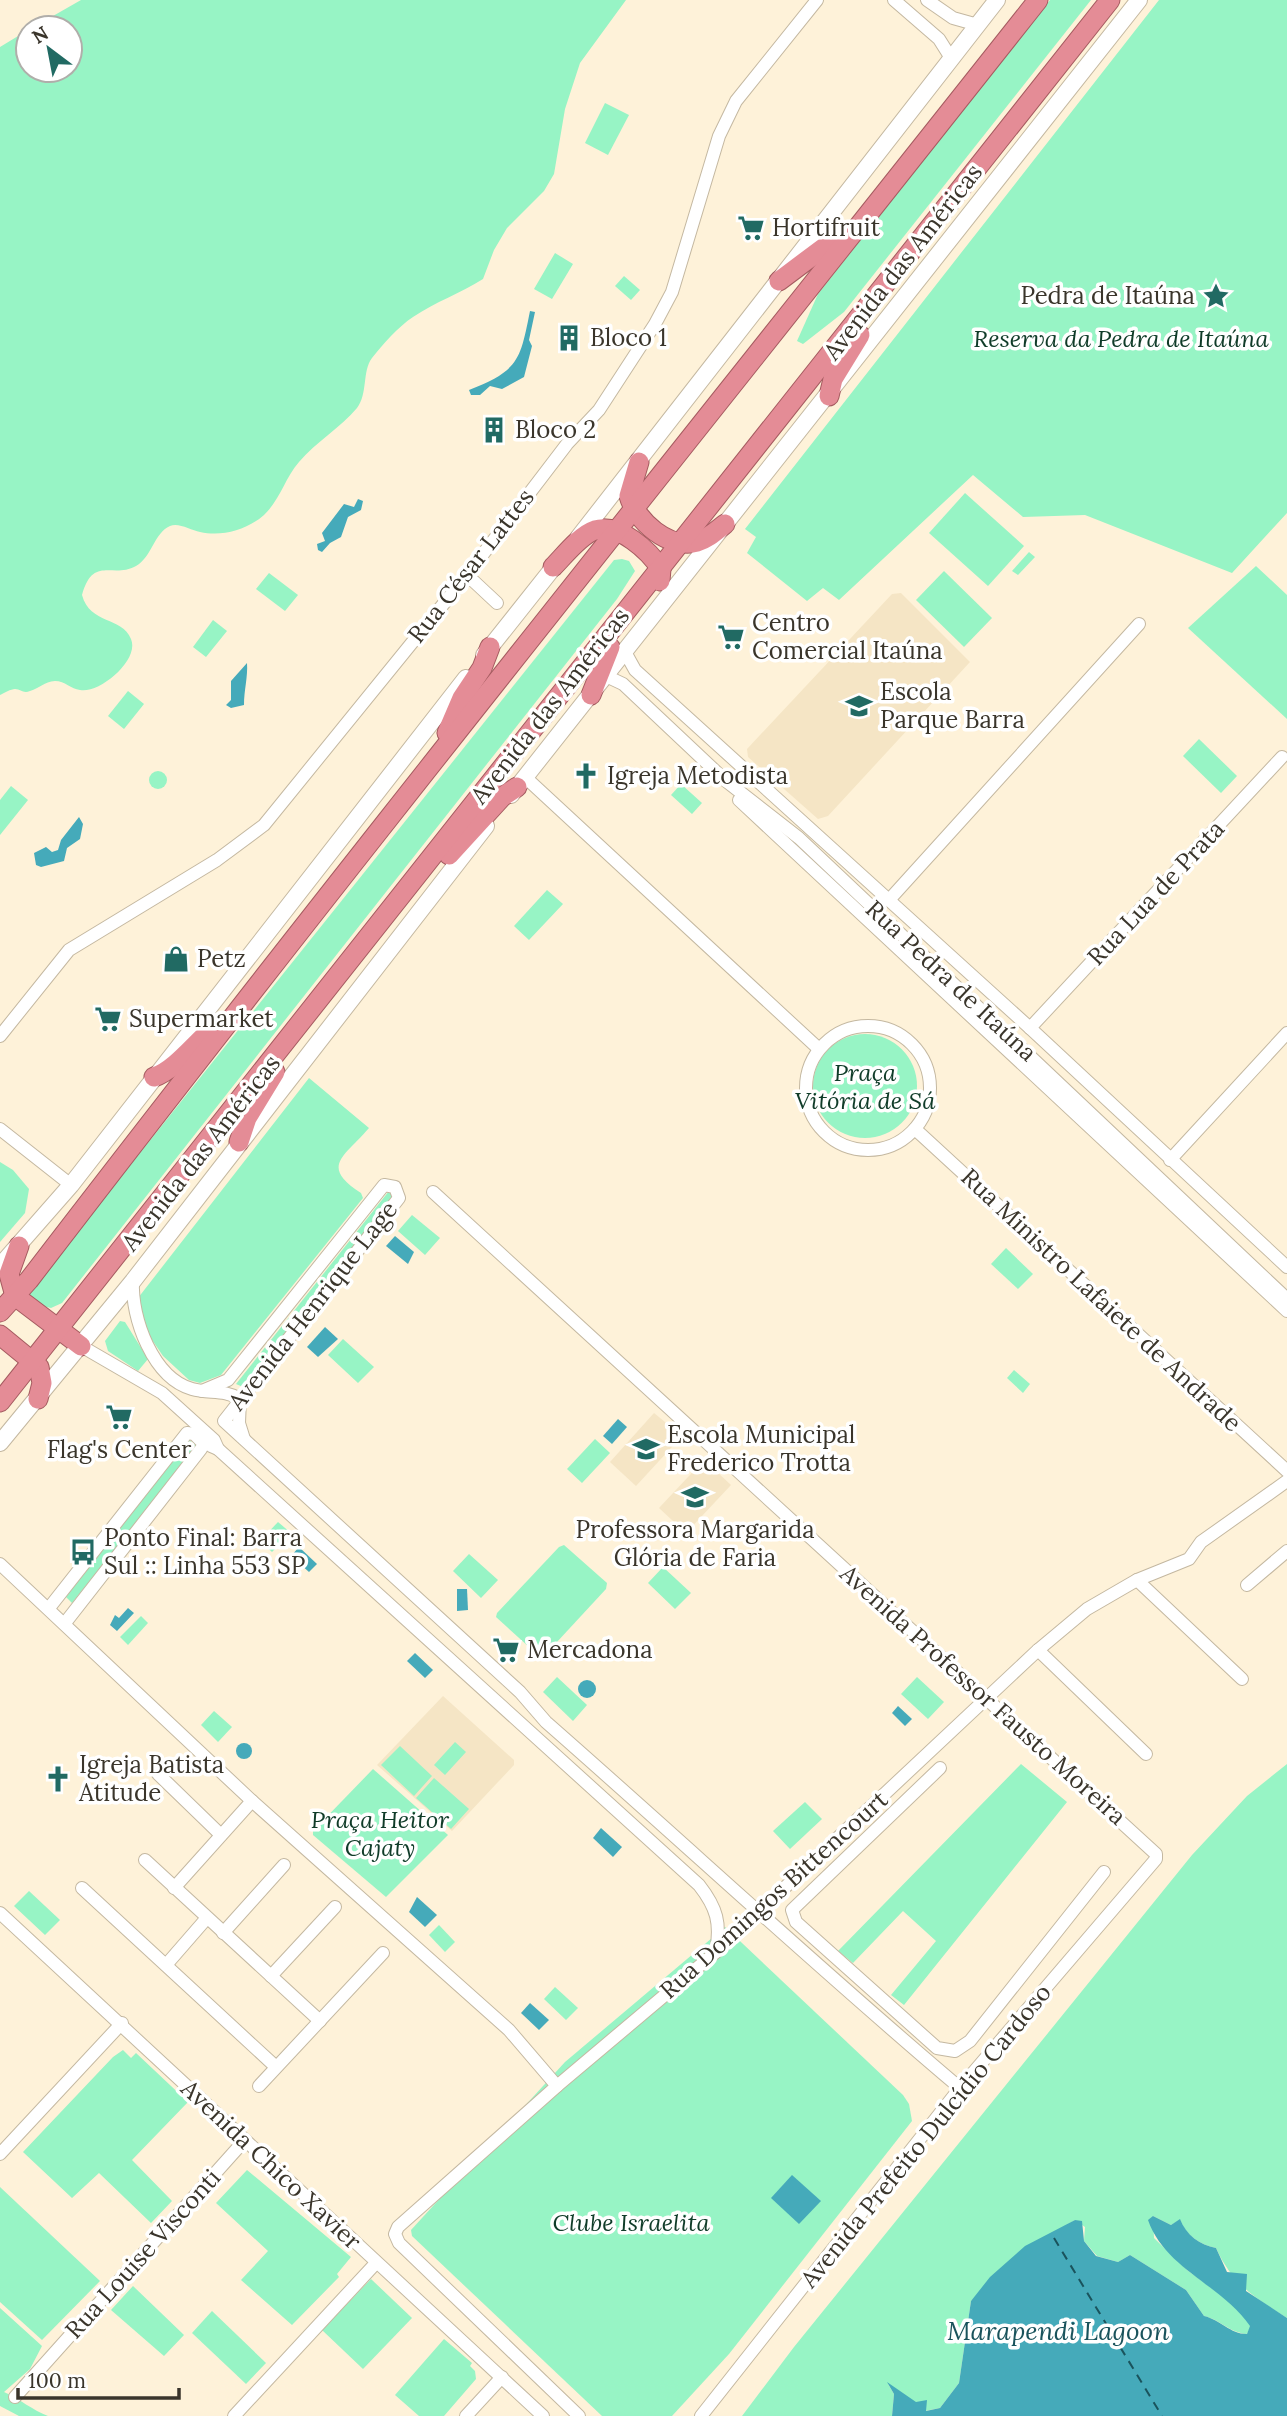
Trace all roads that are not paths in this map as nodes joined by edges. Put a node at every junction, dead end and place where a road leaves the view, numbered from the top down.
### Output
1 (817, 0) edge
2 (894, 0) edge
3 (927, 0) edge
4 (998, 0) edge
5 (1038, 0) edge
6 (1110, 0) edge
7 (1139, 0) edge
8 (978, 25) junction
9 (951, 58) junction
10 (878, 202) junction
11 (913, 251) junction
12 (779, 281) junction
13 (829, 396) junction
14 (639, 463) junction
15 (634, 508) junction
16 (725, 524) junction
17 (614, 532) junction
18 (681, 544) junction
19 (553, 567) junction
20 (661, 569) junction
21 (467, 575) junction
22 (497, 603) dead end
23 (1139, 624) dead end
24 (490, 647) junction
25 (625, 652) junction
26 (606, 676) junction
27 (591, 695) junction
28 (718, 746) junction
29 (1282, 757) dead end
30 (704, 760) junction
31 (432, 764) junction
32 (740, 764) junction
33 (726, 781) junction
34 (521, 782) junction
35 (889, 900) junction
36 (393, 909) junction
37 (247, 996) junction
38 (1030, 1028) junction
39 (297, 1031) junction
40 (1287, 1033) edge
41 (0, 1036) edge
42 (819, 1049) junction
43 (154, 1077) junction
44 (0, 1129) edge
45 (915, 1129) junction
46 (239, 1142) junction
47 (1170, 1160) junction
48 (71, 1185) junction
49 (433, 1192) dead end
50 (19, 1246) junction
51 (0, 1266) edge
52 (1287, 1267) edge
53 (133, 1281) junction
54 (15, 1296) junction
55 (1287, 1298) edge
56 (1287, 1311) edge
57 (0, 1312) edge
58 (58, 1331) junction
59 (0, 1335) edge
60 (80, 1346) junction
61 (154, 1358) junction
62 (34, 1362) junction
63 (138, 1378) junction
64 (202, 1391) junction
65 (38, 1399) junction
66 (240, 1399) junction
67 (0, 1402) edge
68 (244, 1440) junction
69 (0, 1443) edge
70 (204, 1444) junction
71 (218, 1449) junction
72 (1287, 1471) edge
73 (1287, 1481) edge
74 (1287, 1551) edge
75 (0, 1564) edge
76 (1137, 1580) junction
77 (1247, 1584) dead end
78 (49, 1608) junction
79 (65, 1623) junction
80 (1038, 1650) junction
81 (1242, 1679) dead end
82 (985, 1700) junction
83 (1146, 1754) dead end
84 (940, 1768) dead end
85 (158, 1774) dead end
86 (252, 1801) junction
87 (221, 1835) junction
88 (145, 1860) dead end
89 (1156, 1860) joint
90 (284, 1865) dead end
91 (1104, 1872) dead end
92 (82, 1888) dead end
93 (174, 1888) junction
94 (335, 1907) dead end
95 (761, 1910) junction
96 (0, 1913) edge
97 (206, 1919) junction
98 (223, 1933) junction
99 (716, 1952) junction
100 (383, 1953) dead end
101 (166, 1965) junction
102 (271, 1976) junction
103 (873, 1991) junction
104 (858, 2001) junction
105 (320, 2021) junction
106 (122, 2023) junction
107 (276, 2067) junction
108 (258, 2086) dead end
109 (557, 2086) junction
110 (960, 2088) junction
111 (244, 2141) junction
112 (0, 2154) edge
113 (376, 2263) junction
114 (502, 2377) junction
115 (15, 2397) dead end
116 (234, 2416) edge
117 (466, 2416) edge
118 (543, 2416) edge
119 (579, 2416) edge
120 (701, 2416) edge

1 - 21 street, Rua César Lattes
2 - 9 street
3 - 8 street
4 - 8 main road
5 - 10 highway
6 - 11 highway, Avenida das Américas
7 - 13 main road, Avenida das Américas
8 - 9 main road
9 - 12 main road
10 - 12 highway
10 - 15 highway
11 - 13 highway
11 - 18 highway, Avenida das Américas
12 - 14 main road
13 - 16 main road, Avenida das Américas
14 - 15 highway
14 - 19 main road
15 - 17 highway
15 - 18 highway
16 - 18 highway
16 - 25 main road, Avenida das Américas
17 - 19 highway
17 - 20 highway
17 - 31 highway
18 - 20 highway, Avenida das Américas
19 - 24 main road
20 - 27 highway
20 - 36 highway, Avenida das Américas
21 - 22 street
21 - 41 street, Rua César Lattes
23 - 35 street
24 - 31 highway
24 - 43 main road
25 - 26 main road, Avenida das Américas
25 - 28 street, Rua Pedra de Itaúna
26 - 27 main road, Avenida das Américas
26 - 30 street, Rua Pedra de Itaúna
27 - 34 main road, Avenida das Américas
28 - 30 street
28 - 32 street, Rua Pedra de Itaúna
29 - 38 street, Rua Lua de Prata
30 - 33 street, Rua Pedra de Itaúna
30 - 56 street
31 - 37 highway
32 - 33 street
32 - 35 street, Rua Pedra de Itaúna
33 - 55 street, Rua Pedra de Itaúna
34 - 36 highway
34 - 42 street
34 - 46 main road, Avenida das Américas
35 - 38 street, Rua Pedra de Itaúna
36 - 39 highway, Avenida das Américas
37 - 43 highway
37 - 54 highway
38 - 47 street, Rua Pedra de Itaúna
39 - 46 highway
39 - 58 highway, Avenida das Américas
40 - 47 street
42 - 45 street
42 - 45 street
43 - 48 main road
44 - 48 street
45 - 72 street, Rua Ministro Lafaiete de Andrade
46 - 53 main road, Avenida das Américas
47 - 52 street, Rua Pedra de Itaúna
48 - 50 main road
49 - 82 street, Avenida Professor Fausto Moreira
50 - 51 main road
50 - 54 highway
53 - 60 main road, Avenida das Américas
53 - 61 street
54 - 57 highway
54 - 58 highway
58 - 60 highway
58 - 62 highway, Avenida das Américas
59 - 62 highway
60 - 63 street
60 - 65 main road, Avenida das Américas
61 - 63 street
61 - 64 street
62 - 65 highway
62 - 67 highway, Avenida das Américas
63 - 71 street
64 - 66 street
64 - 66 street, Avenida Henrique Lage
65 - 69 main road, Avenida das Américas
66 - 68 street
66 - 68 street, Avenida Henrique Lage
68 - 95 street
70 - 71 street
70 - 78 street
70 - 79 street
71 - 99 street
73 - 76 street, Rua Domingos Bittencourt
74 - 77 street
75 - 78 street
76 - 80 street, Rua Domingos Bittencourt
76 - 81 street
78 - 79 street
79 - 86 street
80 - 82 street, Rua Domingos Bittencourt
80 - 83 street
82 - 89 street, Avenida Professor Fausto Moreira
82 - 95 street, Rua Domingos Bittencourt
84 - 103 street
85 - 87 street
86 - 87 street
86 - 109 street
87 - 93 street
88 - 93 street
89 - 110 street, Avenida Prefeito Dulcídio Cardoso
90 - 98 street
91 - 103 street
92 - 101 street
93 - 97 street
94 - 102 street
95 - 99 street, Rua Domingos Bittencourt
95 - 104 street
96 - 106 street, Avenida Chico Xavier
97 - 98 street
97 - 101 street
98 - 102 street
99 - 109 street, Rua Domingos Bittencourt
100 - 105 street
101 - 107 street
102 - 105 street
103 - 104 street
104 - 110 street
105 - 107 street
106 - 111 street, Avenida Chico Xavier
106 - 112 street
107 - 108 street
109 - 119 street, Avenida Chico Xavier
110 - 120 street, Avenida Prefeito Dulcídio Cardoso
111 - 113 street, Avenida Chico Xavier
111 - 115 street, Rua Louise Visconti
113 - 114 street, Avenida Chico Xavier
113 - 116 street
114 - 117 street
114 - 118 street, Avenida Chico Xavier

